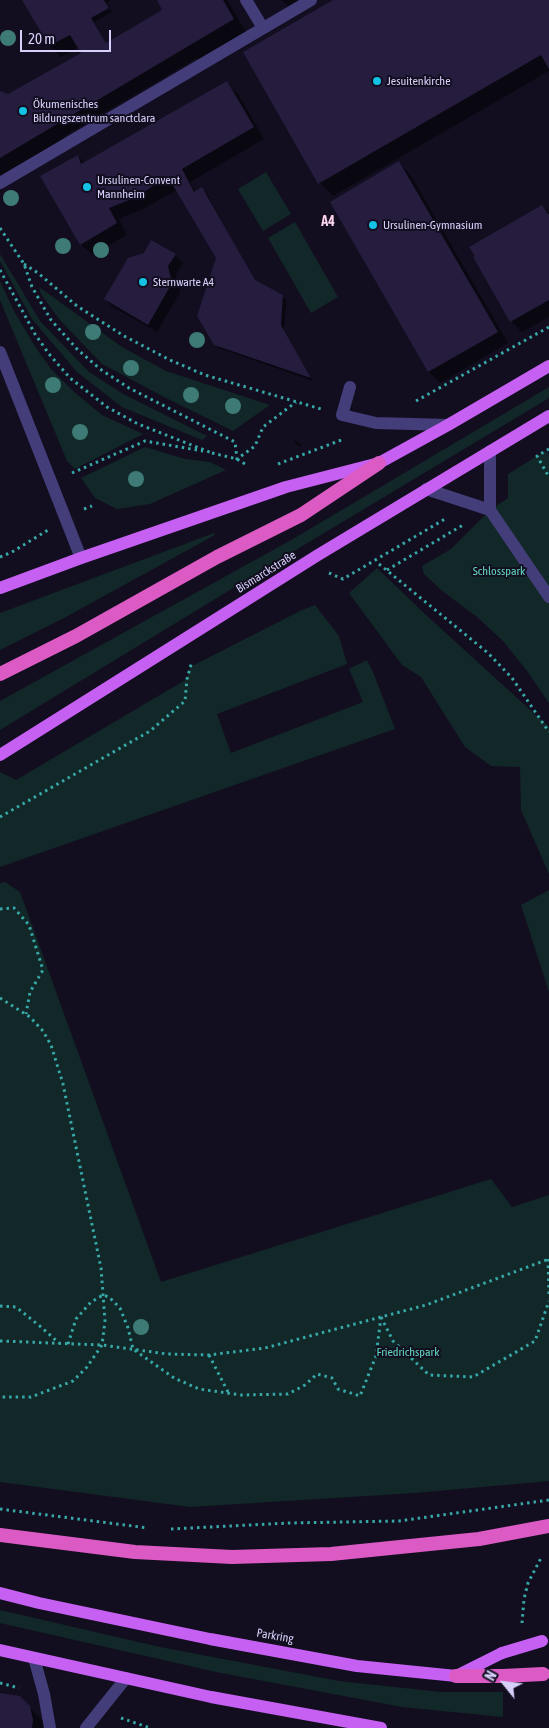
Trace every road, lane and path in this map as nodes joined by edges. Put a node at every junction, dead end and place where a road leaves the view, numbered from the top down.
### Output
1 (246, 0) edge
2 (311, 0) edge
3 (262, 28) junction
4 (0, 183) edge
5 (0, 228) edge
6 (24, 264) junction
7 (0, 270) edge
8 (0, 352) edge
9 (549, 366) edge
10 (350, 387) dead end
11 (296, 402) junction
12 (342, 414) junction
13 (549, 416) edge
14 (448, 425) junction
15 (549, 449) edge
16 (490, 450) junction
17 (212, 453) junction
18 (237, 458) junction
19 (379, 463) junction
20 (245, 464) dead end
21 (72, 473) dead end
22 (549, 477) edge
23 (426, 489) junction
24 (490, 510) junction
25 (452, 518) dead end
26 (81, 558) junction
27 (379, 564) dead end
28 (387, 570) junction
29 (321, 578) dead end
30 (0, 588) edge
31 (549, 597) edge
32 (194, 657) dead end
33 (0, 674) edge
34 (549, 732) edge
35 (0, 755) edge
36 (0, 817) edge
37 (0, 909) edge
38 (0, 998) edge
39 (26, 1014) junction
40 (549, 1259) edge
41 (103, 1295) junction
42 (549, 1296) edge
43 (549, 1301) edge
44 (0, 1306) edge
45 (381, 1316) junction
46 (0, 1341) edge
47 (60, 1343) junction
48 (68, 1344) junction
49 (102, 1345) junction
50 (133, 1349) junction
51 (209, 1355) junction
52 (229, 1394) junction
53 (0, 1396) edge
54 (549, 1500) edge
55 (0, 1509) edge
56 (549, 1526) edge
57 (152, 1528) dead end
58 (162, 1530) dead end
59 (0, 1535) edge
60 (542, 1556) dead end
61 (0, 1593) edge
62 (522, 1623) dead end
63 (546, 1640) edge
64 (0, 1650) edge
65 (34, 1658) junction
66 (546, 1674) edge
67 (456, 1676) junction
68 (126, 1678) junction
69 (50, 1728) edge
70 (86, 1728) edge
71 (381, 1728) edge

1 - 3 street
2 - 3 street
3 - 4 street
5 - 6 path
6 - 11 path
6 - 18 path
7 - 17 path
8 - 26 street
9 - 14 main road
10 - 12 street
11 - 12 path
11 - 18 path
12 - 14 street
13 - 16 main road, Bismarckstraße
14 - 19 main road
15 - 22 path
16 - 23 main road, Bismarckstraße
16 - 24 street
17 - 18 path
17 - 21 path
18 - 20 path
19 - 26 main road
19 - 33 highway
23 - 24 street
23 - 35 main road, Bismarckstraße
24 - 28 path
24 - 31 street
25 - 29 path
26 - 30 main road
27 - 28 path
28 - 34 path
32 - 36 path
37 - 39 path
38 - 39 path
39 - 41 path
40 - 42 path
40 - 45 path
41 - 48 path
41 - 49 path
41 - 50 path
43 - 45 path
44 - 47 path
45 - 51 path
45 - 52 path
46 - 47 path
47 - 48 path
48 - 49 path
49 - 50 path
49 - 53 path
50 - 51 path
50 - 52 path
51 - 52 path
54 - 58 path
55 - 57 path
56 - 59 highway
60 - 62 path
61 - 67 main road, Parkring
63 - 67 main road, bridge
64 - 65 main road
65 - 68 main road
65 - 69 street
66 - 67 highway, Parkring, bridge
68 - 70 street
68 - 71 main road

